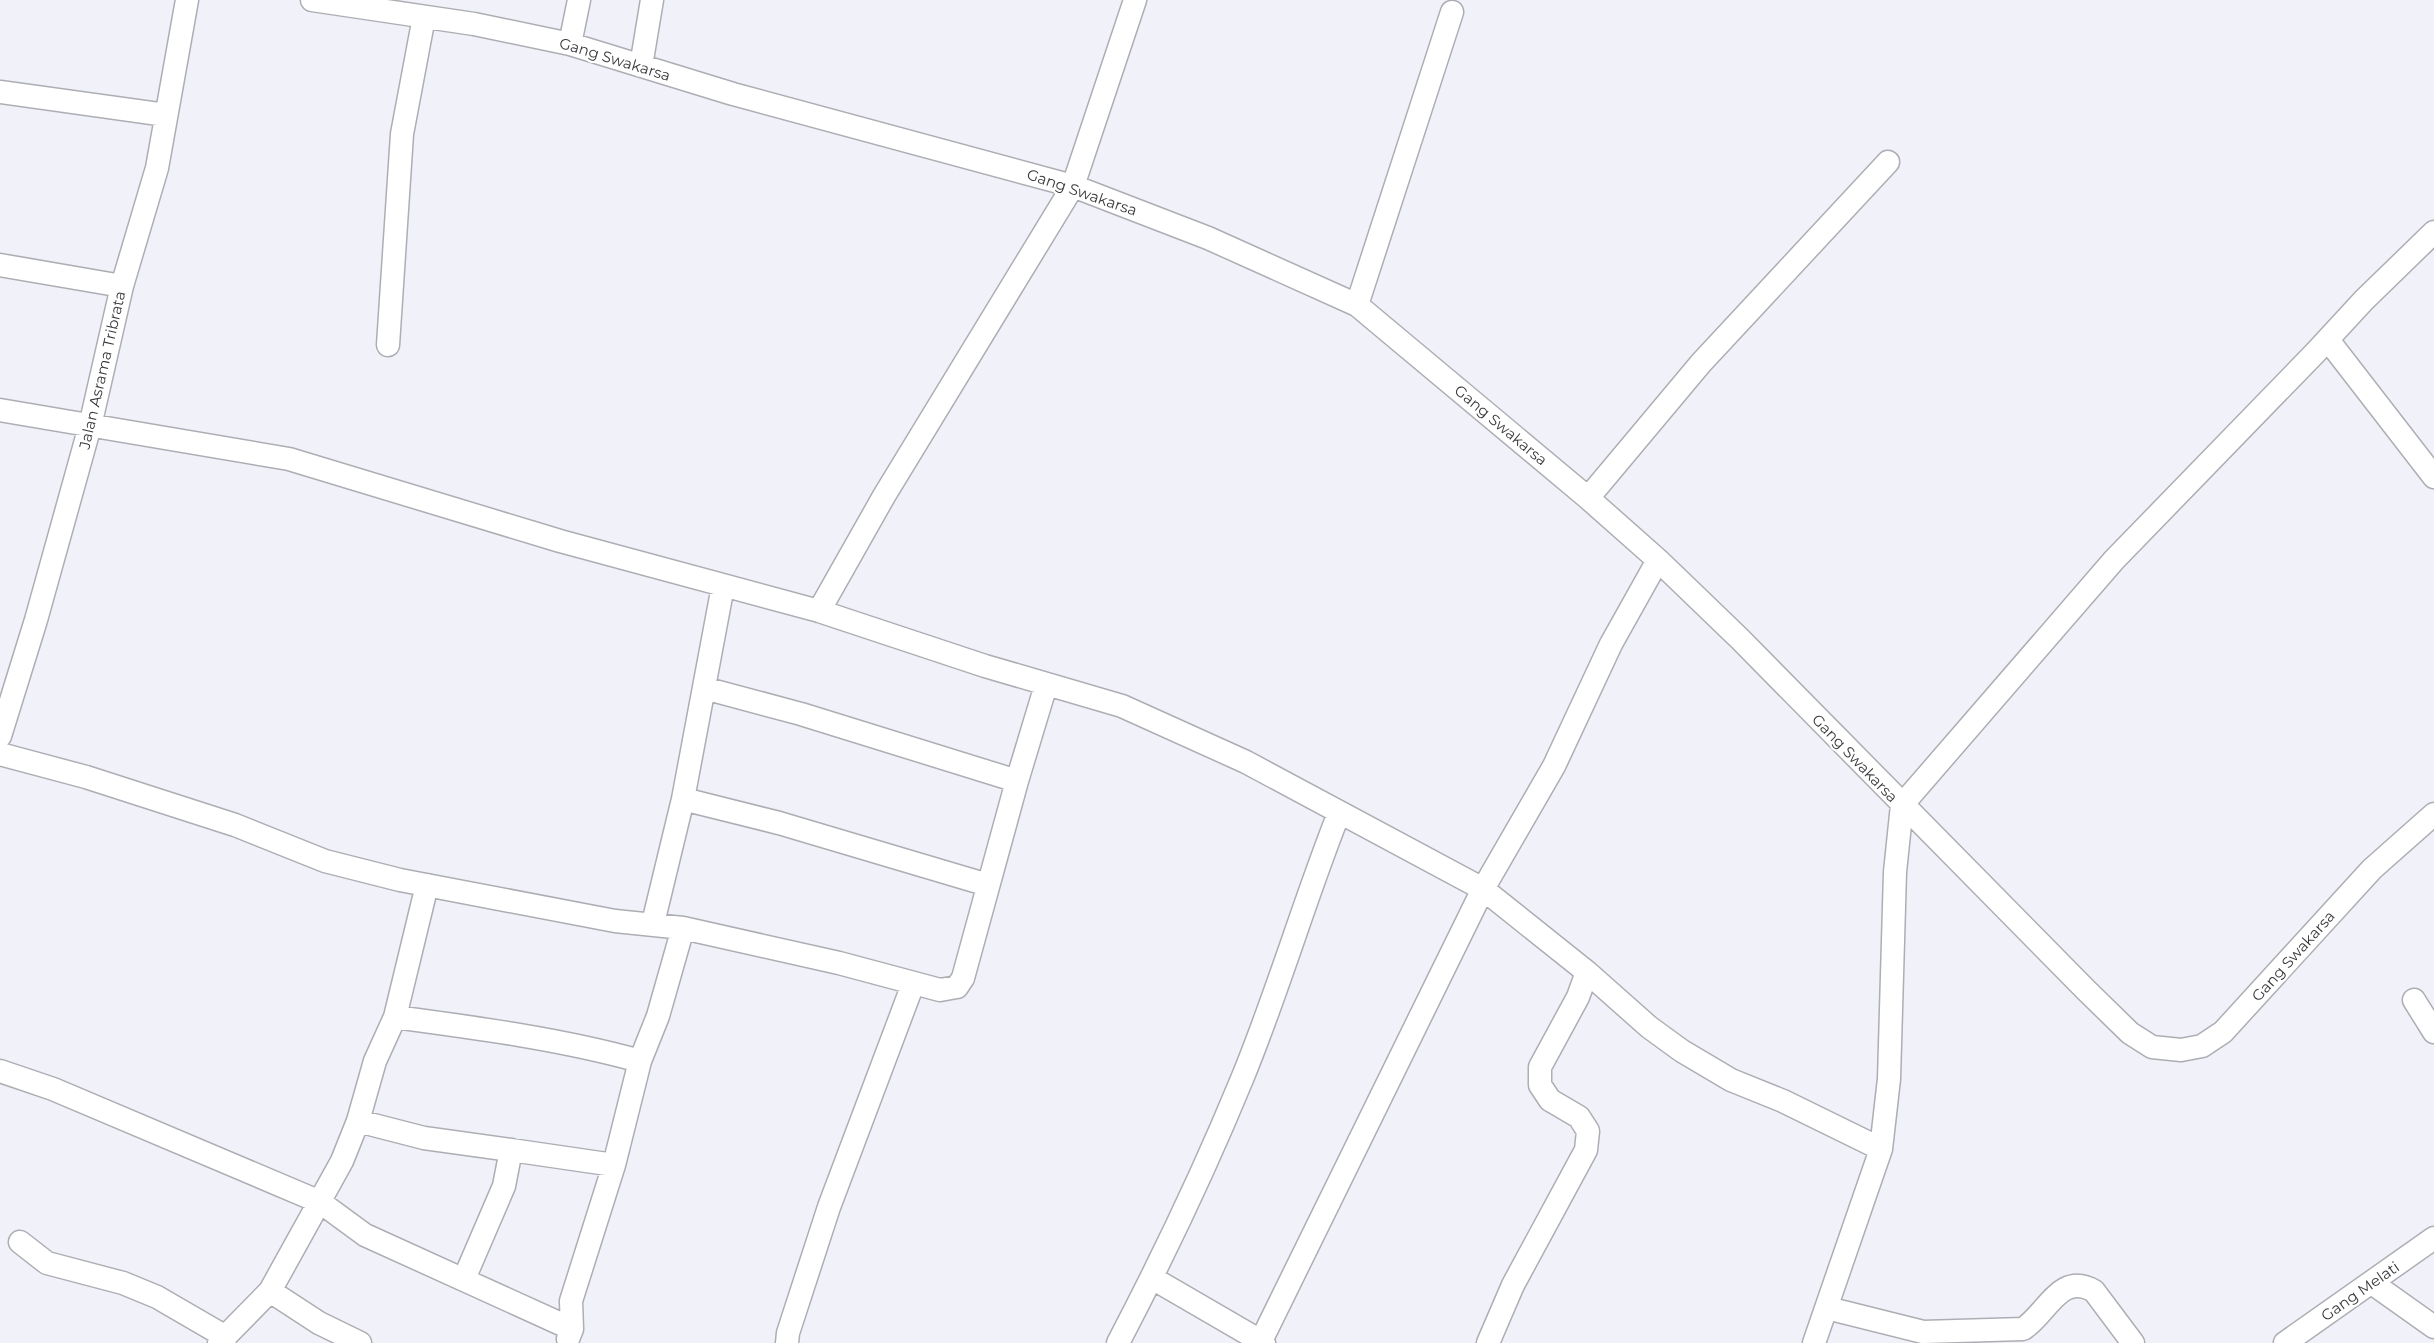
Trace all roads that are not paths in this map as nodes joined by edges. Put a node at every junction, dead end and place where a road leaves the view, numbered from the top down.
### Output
1 (187, 0) edge
2 (312, 0) edge
3 (579, 0) edge
4 (652, 0) edge
5 (1135, 0) edge
6 (1452, 12) dead end
7 (424, 17) junction
8 (570, 44) junction
9 (641, 66) junction
10 (0, 92) edge
11 (166, 115) junction
12 (1888, 162) dead end
13 (1073, 186) junction
14 (2434, 232) edge
15 (0, 265) edge
16 (122, 286) junction
17 (1357, 304) junction
18 (2328, 340) junction
19 (388, 345) dead end
20 (0, 411) edge
21 (90, 426) junction
22 (2434, 477) edge
23 (1588, 498) junction
24 (1658, 560) junction
25 (723, 586) junction
26 (819, 611) junction
27 (1046, 685) junction
28 (704, 688) junction
29 (0, 736) edge
30 (0, 754) edge
31 (1017, 781) junction
32 (683, 799) junction
33 (1902, 805) junction
34 (1339, 813) junction
35 (2434, 814) edge
36 (427, 885) junction
37 (988, 885) junction
38 (1483, 889) junction
39 (653, 923) junction
40 (683, 928) junction
41 (1587, 972) junction
42 (913, 984) junction
43 (2414, 1000) dead end
44 (395, 1017) junction
45 (2434, 1032) edge
46 (640, 1062) junction
47 (0, 1071) edge
48 (358, 1121) junction
49 (1881, 1149) junction
50 (511, 1150) junction
51 (614, 1165) junction
52 (320, 1202) junction
53 (2434, 1238) edge
54 (20, 1242) dead end
55 (1152, 1278) junction
56 (464, 1279) junction
57 (2372, 1283) junction
58 (270, 1291) junction
59 (1827, 1308) junction
60 (2434, 1327) edge
61 (569, 1336) edge
62 (222, 1340) edge
63 (1263, 1342) edge
64 (360, 1343) edge
65 (787, 1343) edge
66 (1118, 1343) edge
67 (1488, 1343) edge
68 (1814, 1343) edge
69 (2133, 1343) edge
70 (2285, 1343) edge

1 - 11 street, Jalan Asrama Tribrata
2 - 7 street, Gang Swakarsa
3 - 8 street
4 - 9 street
5 - 13 street
6 - 17 street
7 - 8 street, Gang Swakarsa
7 - 19 street
8 - 9 street, Gang Swakarsa
9 - 13 street, Gang Swakarsa
10 - 11 street
11 - 16 street, Jalan Asrama Tribrata
12 - 23 street
13 - 17 street, Gang Swakarsa
13 - 26 street
14 - 18 street
15 - 16 street
16 - 21 street, Jalan Asrama Tribrata
17 - 23 street, Gang Swakarsa
18 - 22 street
18 - 33 street
20 - 21 street
21 - 25 street
21 - 29 street, Jalan Asrama Tribrata
23 - 24 street, Gang Swakarsa
24 - 33 street, Gang Swakarsa
24 - 38 street
25 - 26 street
25 - 28 street
26 - 27 street
27 - 31 street
27 - 34 street
28 - 31 street
28 - 32 street
30 - 36 street
31 - 37 street
32 - 37 street
32 - 39 street
33 - 35 street, Gang Swakarsa
33 - 49 street
34 - 38 street
34 - 55 street
36 - 39 street
36 - 44 street
37 - 42 street
38 - 41 street
38 - 63 street
39 - 40 street
40 - 42 street
40 - 46 street
41 - 49 street
41 - 67 street
42 - 65 street
43 - 45 street
44 - 46 street
44 - 48 street
46 - 51 street
47 - 52 street
48 - 50 street
48 - 52 street
49 - 59 street
50 - 51 street
50 - 56 street
51 - 61 street
52 - 56 street
52 - 58 street
53 - 57 street, Gang Melati
54 - 62 street
55 - 63 street
55 - 66 street
56 - 61 street
57 - 60 street
57 - 70 street, Gang Melati
58 - 62 street
58 - 64 street
59 - 68 street
59 - 69 street

